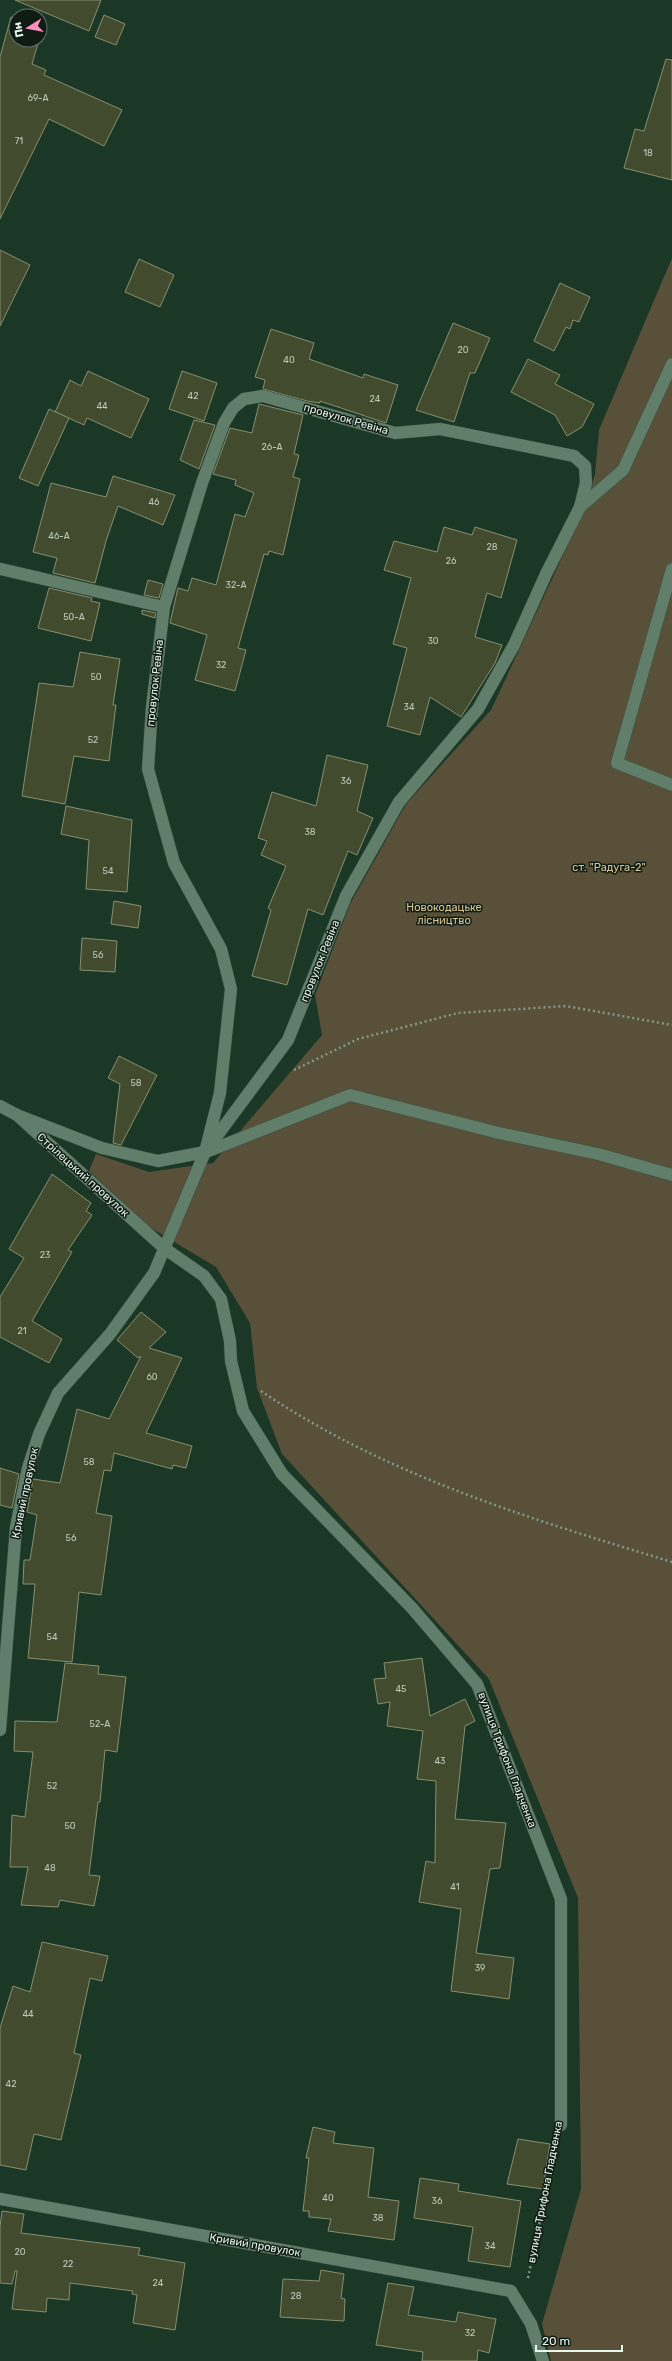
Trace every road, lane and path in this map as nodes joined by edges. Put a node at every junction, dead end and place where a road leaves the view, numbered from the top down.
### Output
1 (672, 364) edge
2 (580, 507) junction
3 (1, 569) dead end
4 (672, 570) edge
5 (164, 607) junction
6 (672, 785) edge
7 (672, 1025) edge
8 (287, 1073) dead end
9 (0, 1106) edge
10 (17, 1115) junction
11 (206, 1152) junction
12 (672, 1175) edge
13 (164, 1248) junction
14 (257, 1388) dead end
15 (672, 1562) edge
16 (0, 1730) edge
17 (561, 2125) joint
18 (0, 2198) edge
19 (511, 2291) junction
20 (543, 2361) edge

1 - 2 street
2 - 5 street, провулок Ревіна
2 - 11 street, провулок Ревіна
3 - 5 street
4 - 6 street
5 - 11 street, провулок Ревіна
7 - 8 path
9 - 10 street, Стрілецький провулок
10 - 11 street
10 - 13 street, Стрілецький провулок
11 - 12 street
11 - 13 street, провулок Ревіна
13 - 16 street, Кривий провулок
13 - 17 street, вулиця Трифона Гладченка
14 - 15 path
17 - 19 path, вулиця Трифона Гладченка
18 - 19 street, Кривий провулок
19 - 20 street

